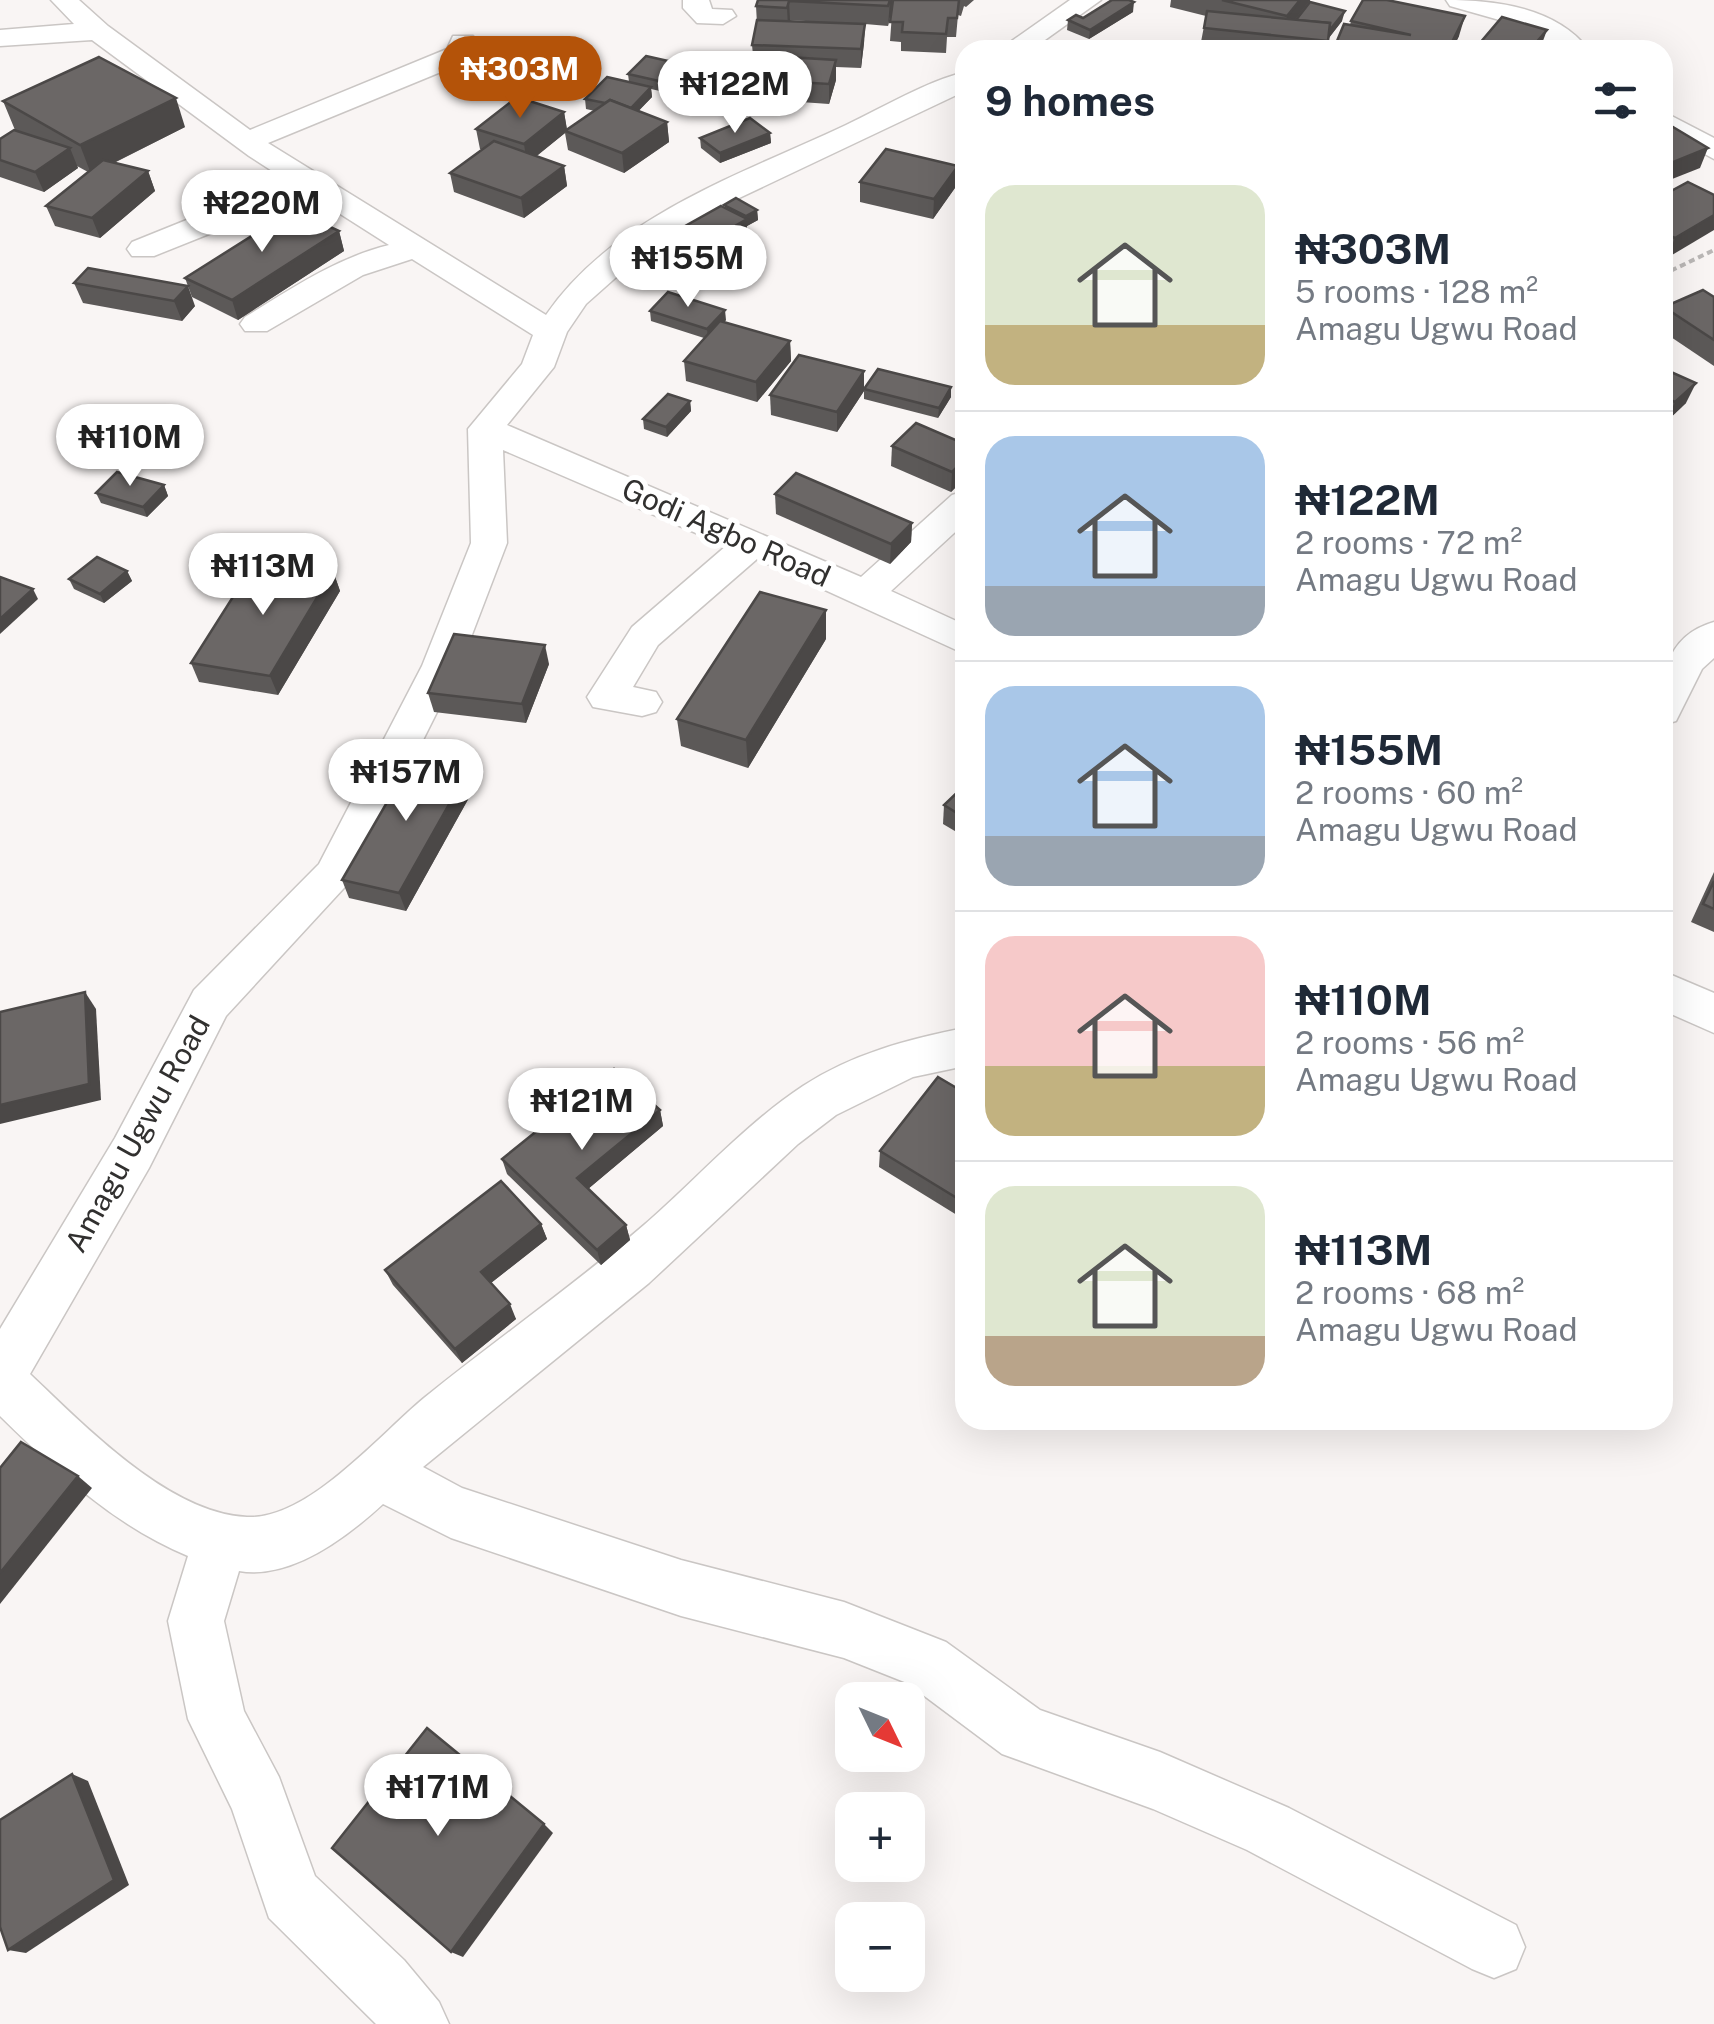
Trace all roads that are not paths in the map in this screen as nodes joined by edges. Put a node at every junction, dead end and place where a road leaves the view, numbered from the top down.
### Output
1 (64, 0) edge
2 (696, 0) edge
3 (1031, 0) edge
4 (1459, 0) edge
5 (1077, 7) edge
6 (723, 16) dead end
7 (98, 32) junction
8 (0, 38) edge
9 (1028, 40) edge
10 (1562, 40) edge
11 (462, 42) dead end
12 (145, 67) junction
13 (114, 74) edge
14 (955, 85) edge
15 (1673, 126) edge
16 (247, 141) junction
17 (1714, 150) edge
18 (327, 193) junction
19 (143, 249) dead end
20 (414, 249) junction
21 (256, 324) dead end
22 (551, 332) junction
23 (485, 429) junction
24 (955, 512) edge
25 (753, 542) junction
26 (865, 594) junction
27 (1714, 634) edge
28 (955, 636) edge
29 (1673, 689) edge
30 (642, 702) dead end
31 (1673, 994) edge
32 (1714, 1014) edge
33 (955, 1049) edge
34 (0, 1379) edge
35 (377, 1472) junction
36 (220, 1541) junction
37 (1494, 1947) dead end
38 (417, 2024) edge

1 - 7 street
2 - 6 street
3 - 5 street
4 - 10 street
5 - 9 street
7 - 8 street
7 - 12 street
11 - 16 street
12 - 13 street
12 - 16 street
14 - 22 street
15 - 17 street
16 - 18 street
18 - 19 street
18 - 20 street
20 - 21 street
20 - 22 street
22 - 23 street
23 - 25 street, Godi Agbo Road
23 - 34 street, Amagu Ugwu Road
24 - 26 street
25 - 26 street, Godi Agbo Road
25 - 30 street
26 - 28 street, Godi Agbo Road
27 - 29 street
31 - 32 street
33 - 35 street
34 - 36 street
35 - 36 street
35 - 37 street
36 - 38 street

